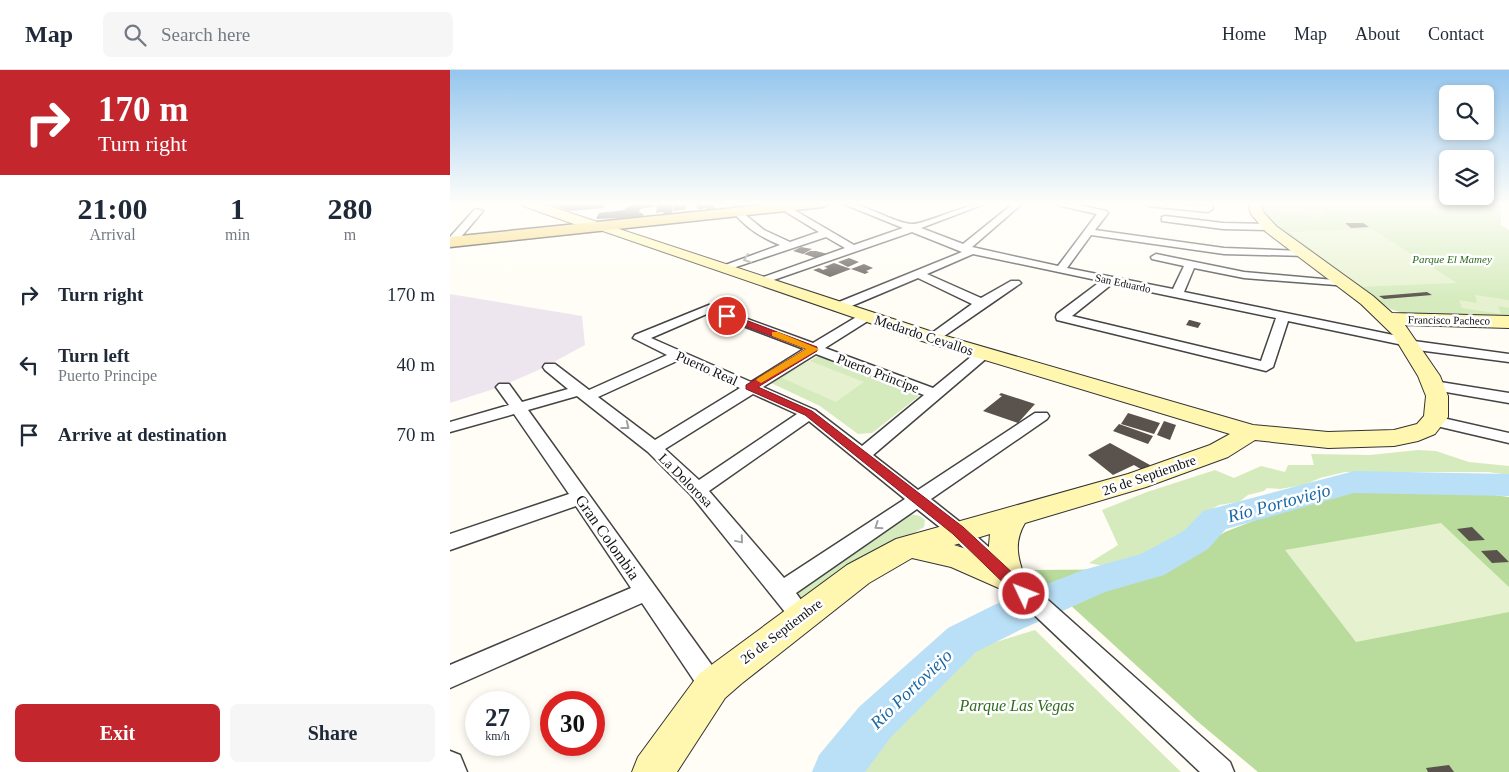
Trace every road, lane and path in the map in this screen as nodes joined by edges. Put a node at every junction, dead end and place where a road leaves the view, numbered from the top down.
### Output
1 (508, 236) edge
2 (626, 236) edge
3 (765, 236) edge
4 (818, 236) edge
5 (831, 236) edge
6 (890, 236) edge
7 (931, 236) edge
8 (984, 236) edge
9 (1086, 236) edge
10 (1116, 236) edge
11 (1279, 236) edge
12 (451, 242) edge
13 (789, 245) junction
14 (853, 249) junction
15 (968, 250) junction
16 (1303, 254) junction
17 (1156, 256) dead end
18 (1190, 265) junction
19 (723, 268) junction
20 (1060, 270) junction
21 (919, 274) junction
22 (1110, 280) junction
23 (762, 281) junction
24 (1015, 283) dead end
25 (1345, 284) junction
26 (1177, 294) junction
27 (981, 303) junction
28 (838, 306) junction
29 (709, 309) joint
30 (867, 316) junction
31 (1283, 316) junction
32 (1389, 319) junction
33 (1509, 322) edge
34 (932, 338) junction
35 (1409, 344) junction
36 (814, 349) junction
37 (983, 354) junction
38 (679, 356) junction
39 (1509, 358) edge
40 (550, 367) dead end
41 (1434, 386) junction
42 (504, 387) dead end
43 (750, 387) junction
44 (584, 393) junction
45 (935, 394) junction
46 (1509, 398) edge
47 (519, 408) junction
48 (808, 413) junction
49 (1041, 416) dead end
50 (1434, 421) junction
51 (450, 427) edge
52 (1251, 432) junction
53 (1509, 438) edge
54 (654, 448) junction
55 (862, 455) junction
56 (698, 490) junction
57 (581, 497) junction
58 (918, 499) junction
59 (1016, 516) junction
60 (958, 530) junction
61 (450, 542) edge
62 (907, 547) junction
63 (1010, 580) junction
64 (646, 591) junction
65 (792, 602) junction
66 (450, 677) edge
67 (712, 686) junction
68 (450, 765) edge
69 (453, 772) edge
70 (653, 772) edge
71 (1220, 772) edge

1 - 12 main road
2 - 19 street, Medardo Cevallos
3 - 13 street
4 - 13 street
5 - 14 street
6 - 14 street
7 - 15 street, San Eduardo
8 - 15 street
9 - 20 street
10 - 16 street
11 - 16 street
13 -> 19 street
14 - 23 street
15 - 20 street, San Eduardo
15 - 21 street
16 - 25 street
17 - 18 street
18 - 25 street
18 - 26 street
19 - 23 street, Medardo Cevallos
20 - 22 street, San Eduardo
21 - 27 street
21 - 28 street
22 - 26 street, San Eduardo
22 - 31 street
23 - 28 street, Medardo Cevallos
24 - 27 street
25 - 32 street
26 - 31 street, San Eduardo
27 - 34 street
28 - 30 street, Medardo Cevallos
29 - 36 street, Puerto Principe
29 - 38 street, Puerto Real
30 - 34 street, Medardo Cevallos
30 - 36 street
31 - 35 street, San Eduardo
32 - 33 street, Francisco Pacheco
32 - 35 street
34 - 37 street, Medardo Cevallos
35 - 39 street, San Eduardo
35 - 41 street
36 - 43 street
36 - 45 street, Puerto Principe
37 - 45 street
37 - 52 street, Medardo Cevallos
38 - 43 street, Puerto Real
38 - 44 street
40 - 44 street, La Dolorosa
41 - 46 street
41 - 50 street
42 - 47 street, Gran Colombia
43 - 48 street, Puerto Real
43 - 54 street
44 - 47 street
44 -> 54 street, La Dolorosa
45 - 55 street
47 - 51 street
47 - 57 street, Gran Colombia
48 - 55 street, Puerto Real
48 - 56 street
49 - 58 street, 26 de Septiembre
50 - 52 street
50 - 53 street
52 - 59 street, 26 de Septiembre
54 - 56 street, La Dolorosa
55 - 58 street, Puerto Real
56 -> 65 street, La Dolorosa
57 - 61 street
57 - 64 street, Gran Colombia
58 - 60 street, Puerto Real
58 -> 65 street, 26 de Septiembre
59 - 60 street, 26 de Septiembre
59 - 63 street
60 - 62 street, 26 de Septiembre
60 - 63 street, Puerto Real
62 - 63 street
62 - 65 street, 26 de Septiembre
63 - 71 street, Puerto Real
64 - 66 street
64 - 67 street, Gran Colombia
65 - 67 street, 26 de Septiembre
67 - 70 street, 26 de Septiembre
68 - 69 street

